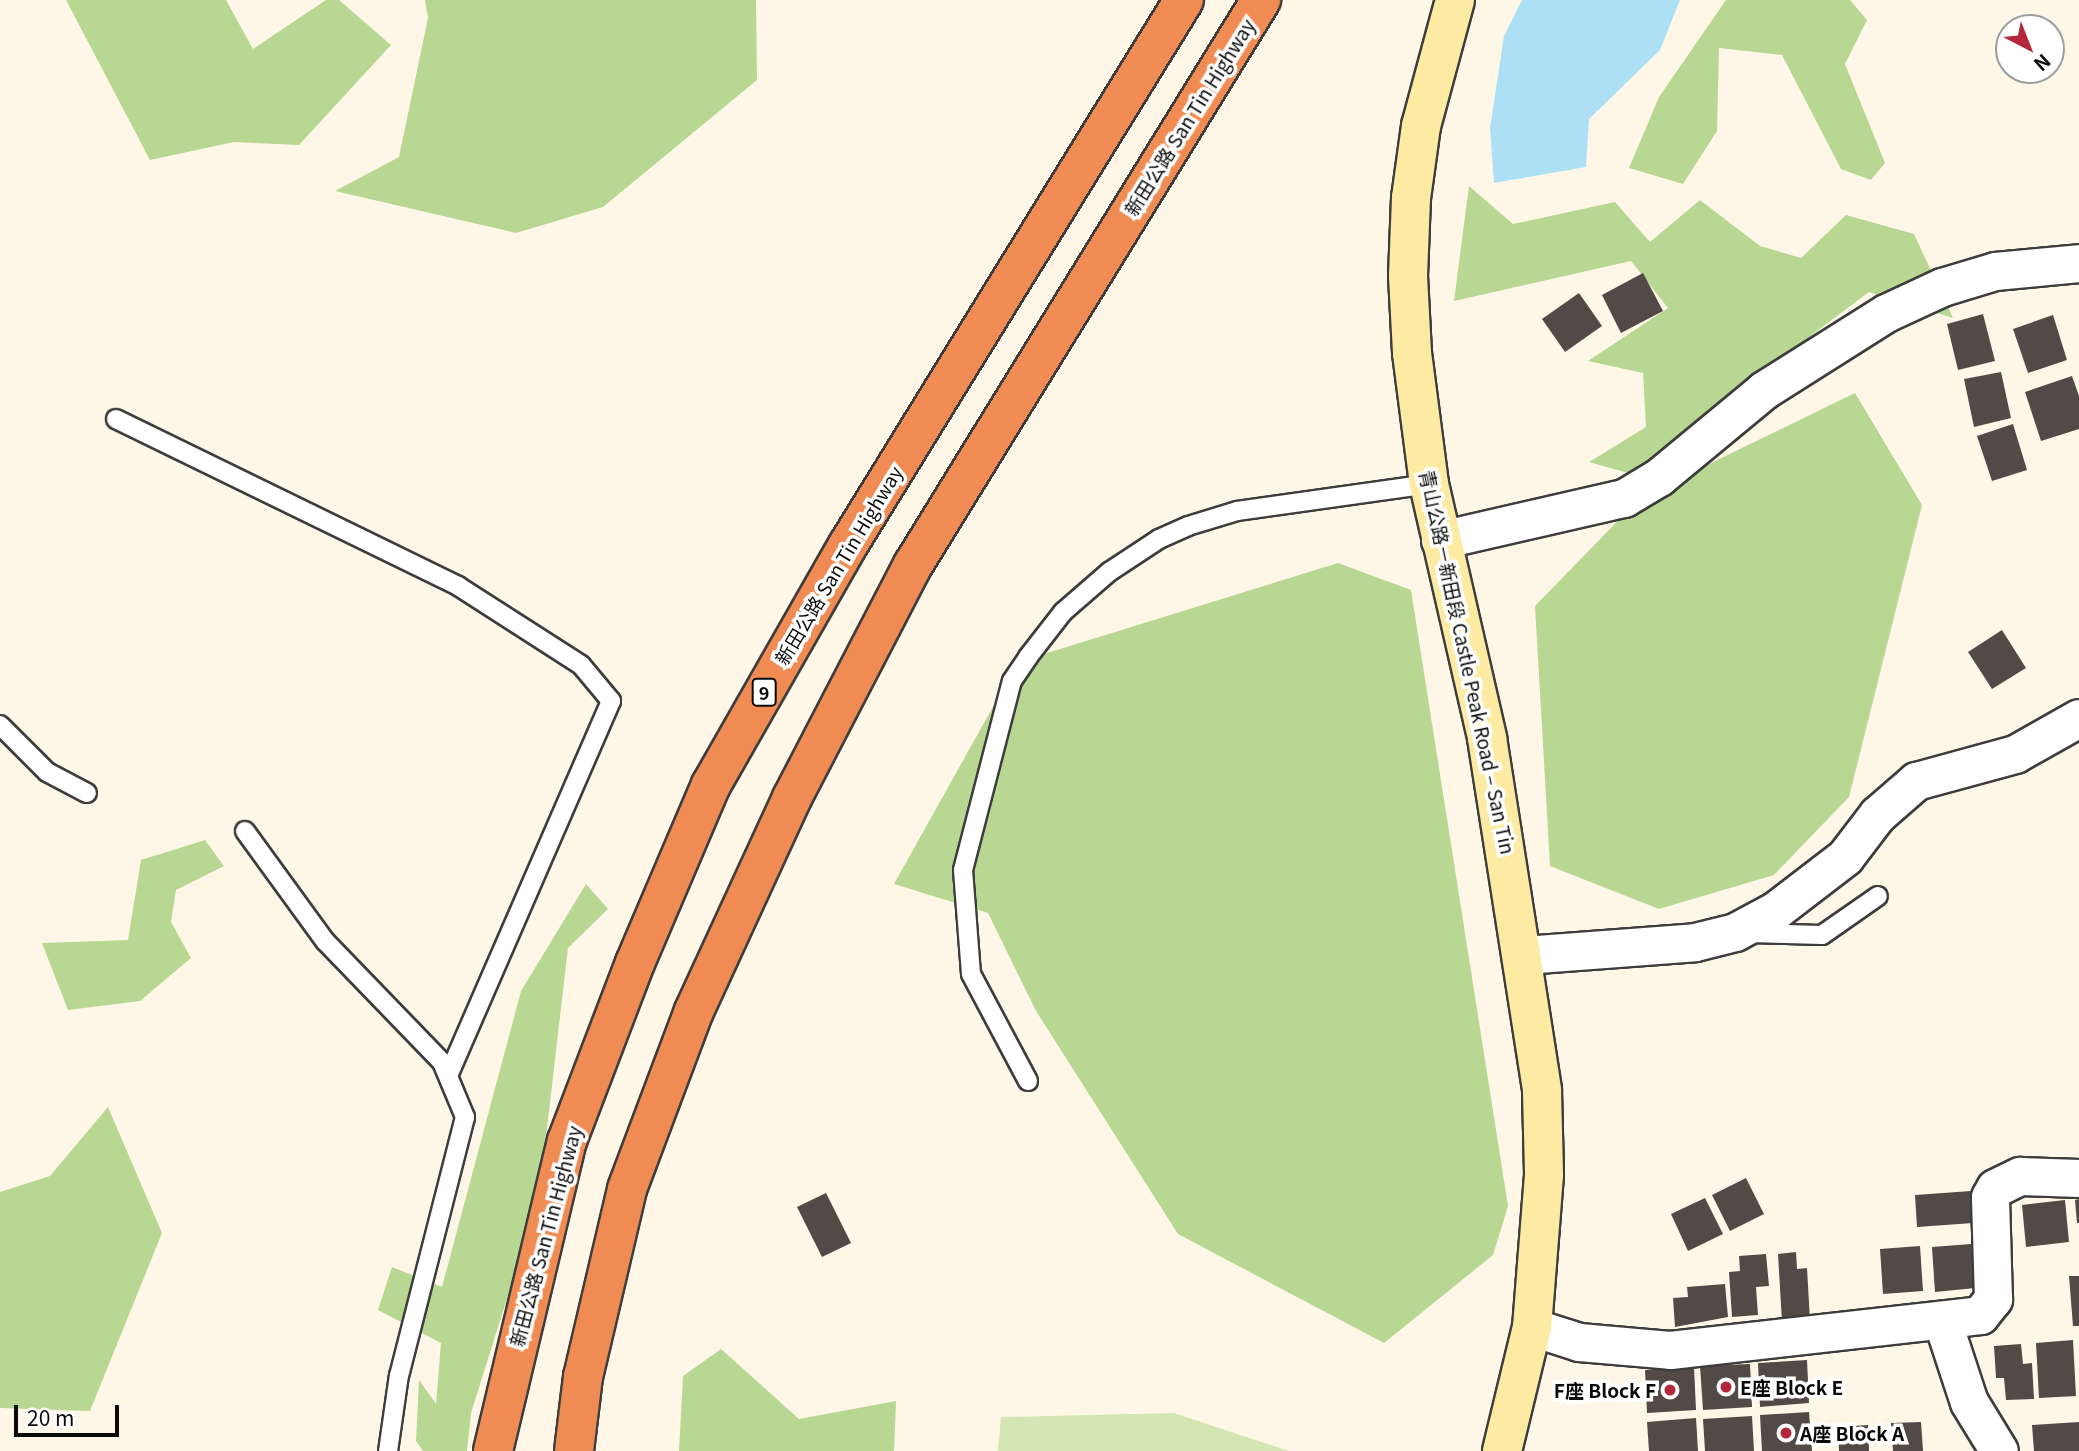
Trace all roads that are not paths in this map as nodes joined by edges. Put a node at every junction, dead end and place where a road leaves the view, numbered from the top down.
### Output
1 (1184, 0) edge
2 (1262, 0) edge
3 (1455, 0) edge
4 (2079, 262) edge
5 (116, 419) dead end
6 (1429, 484) junction
7 (1440, 540) junction
8 (2079, 718) edge
9 (0, 726) edge
10 (87, 793) dead end
11 (246, 831) dead end
12 (1878, 896) dead end
13 (1735, 932) junction
14 (1524, 955) junction
15 (448, 1075) junction
16 (1028, 1081) dead end
17 (2079, 1178) edge
18 (1942, 1320) junction
19 (1532, 1327) junction
20 (388, 1451) edge
21 (493, 1451) edge
22 (574, 1451) edge
23 (1502, 1451) edge
24 (1999, 1451) edge

1 - 21 highway, 新田公路 San Tin Highway / 9
2 - 22 highway, 新田公路 San Tin Highway
3 - 6 main road, 青山公路－新田段 Castle Peak Road – San Tin
4 - 7 street
5 - 15 lane
6 - 7 main road, 青山公路－新田段 Castle Peak Road – San Tin
6 - 16 lane
7 - 14 main road, 青山公路－新田段 Castle Peak Road – San Tin
8 - 13 street
9 - 10 lane
11 - 15 lane
12 - 13 lane
13 - 14 street
14 - 19 main road, 青山公路－新田段 Castle Peak Road – San Tin
15 - 20 lane
17 - 18 street
18 - 19 street
18 - 24 street
19 - 23 main road, 青山公路－新田段 Castle Peak Road – San Tin

